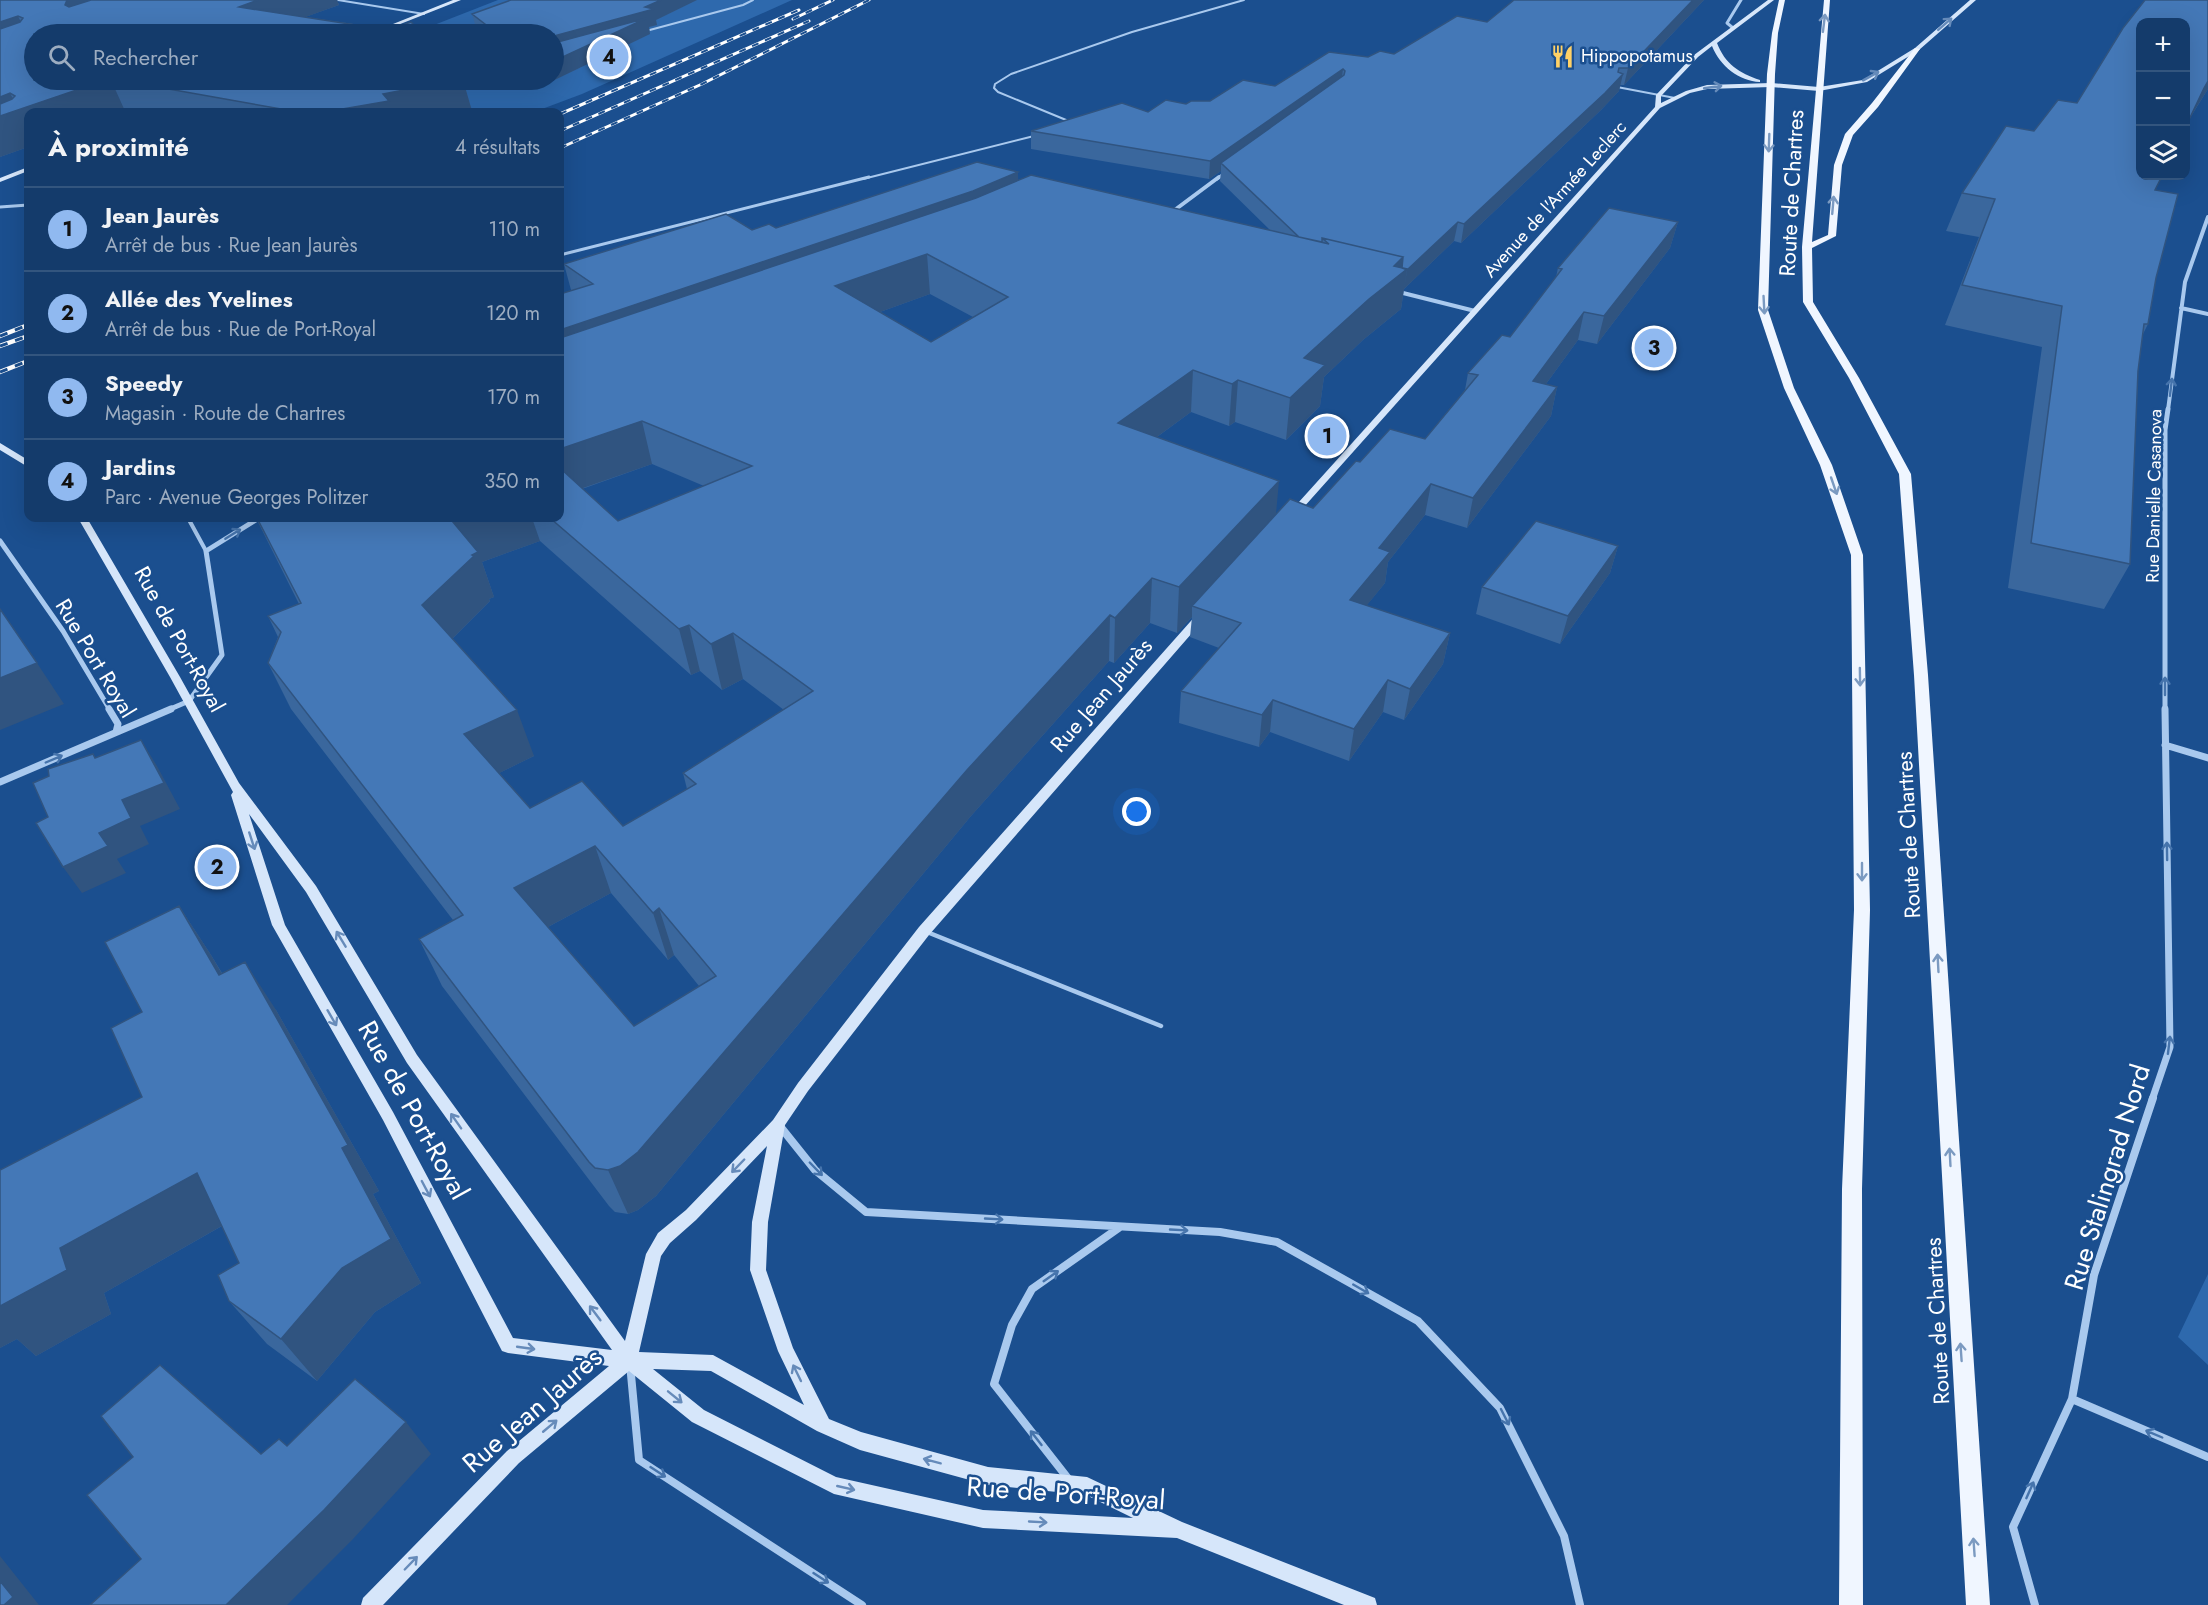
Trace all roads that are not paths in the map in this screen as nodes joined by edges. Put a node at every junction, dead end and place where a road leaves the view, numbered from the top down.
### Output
1 (338, 0) edge
2 (458, 0) edge
3 (753, 0) edge
4 (1244, 0) edge
5 (1741, 0) edge
6 (1771, 0) edge
7 (1782, 0) edge
8 (1827, 0) edge
9 (1973, 0) edge
10 (424, 14) junction
11 (398, 24) edge
12 (1733, 28) junction
13 (639, 32) edge
14 (1714, 43) junction
15 (1917, 49) junction
16 (1771, 84) junction
17 (1617, 87) edge
18 (1820, 89) junction
19 (1658, 96) junction
20 (1675, 98) junction
21 (1658, 107) junction
22 (1069, 127) edge
23 (1040, 135) edge
24 (1234, 167) edge
25 (24, 171) edge
26 (0, 180) edge
27 (24, 204) edge
28 (0, 207) edge
29 (1166, 216) edge
30 (2208, 217) edge
31 (1807, 247) junction
32 (564, 254) edge
33 (1384, 289) edge
34 (2181, 308) junction
35 (1475, 311) junction
36 (2208, 314) edge
37 (0, 446) edge
38 (24, 461) edge
39 (84, 522) edge
40 (190, 522) edge
41 (253, 522) edge
42 (1282, 525) edge
43 (0, 541) edge
44 (206, 551) junction
45 (1212, 603) edge
46 (189, 701) junction
47 (116, 732) junction
48 (2165, 745) junction
49 (2208, 758) edge
50 (0, 782) edge
51 (234, 785) junction
52 (924, 931) junction
53 (1161, 1026) dead end
54 (778, 1124) junction
55 (1120, 1227) junction
56 (629, 1360) junction
57 (2072, 1399) junction
58 (823, 1425) junction
59 (2208, 1457) edge
60 (1073, 1484) junction
61 (1177, 1529) junction
62 (370, 1605) edge
63 (862, 1605) edge
64 (1368, 1605) edge
65 (1580, 1605) edge
66 (1851, 1605) edge
67 (1978, 1605) edge
68 (2035, 1605) edge

1 - 10 lane
2 - 10 street
3 - 13 lane
4 - 22 lane
5 - 12 street
6 - 12 street
7 - 16 main road, Route de Chartres
18 -> 8 main road, Route de Chartres
15 -> 9 street
10 - 11 street
12 - 14 street
14 - 16 street
14 - 19 street
18 -> 15 street
31 -> 15 main road
16 - 18 street, Route de Chartres
20 -> 16 street, Avenue de l'Armée Leclerc
16 -> 66 main road, Route de Chartres
17 - 19 lane
18 - 31 main road, Route de Chartres
19 - 20 lane
19 - 21 street
20 - 21 street, Avenue de l'Armée Leclerc
21 - 35 street, Avenue de l'Armée Leclerc
23 - 32 lane
24 - 29 street
25 - 26 street
27 - 28 lane
30 - 34 street, Rue Danielle Casanova
67 -> 31 main road, Route de Chartres
33 - 35 street
34 - 36 street
48 -> 34 street, Rue Danielle Casanova
35 - 42 street
37 - 38 street
39 - 46 street, Rue de Port-Royal
40 - 44 lane
44 -> 41 street
43 - 47 street, Rue Port Royal
44 - 46 street
45 - 52 street, Rue Jean Jaurès
46 - 47 street, Rue Port Royal
46 - 51 street, Rue de Port-Royal
50 -> 47 street
48 - 49 street
57 -> 48 street, Rue Stalingrad Nord
56 -> 51 street, Rue de Port-Royal
51 -> 56 street, Rue de Port-Royal
52 - 53 lane
52 - 54 street, Rue Jean Jaurès
54 -> 55 street
54 -> 56 street, Rue Jean Jaurès
58 -> 54 street, Rue Jean Jaurès
60 -> 55 street
55 -> 65 street
56 - 58 street, Rue de Port-Royal
56 -> 61 street, Rue de Port-Royal
62 -> 56 street, Rue Jean Jaurès
56 -> 63 street
59 -> 57 street
68 -> 57 street, Rue Stalingrad Nord
60 -> 58 street, Rue de Port-Royal
60 - 61 street, Rue de Port-Royal
61 - 64 street

